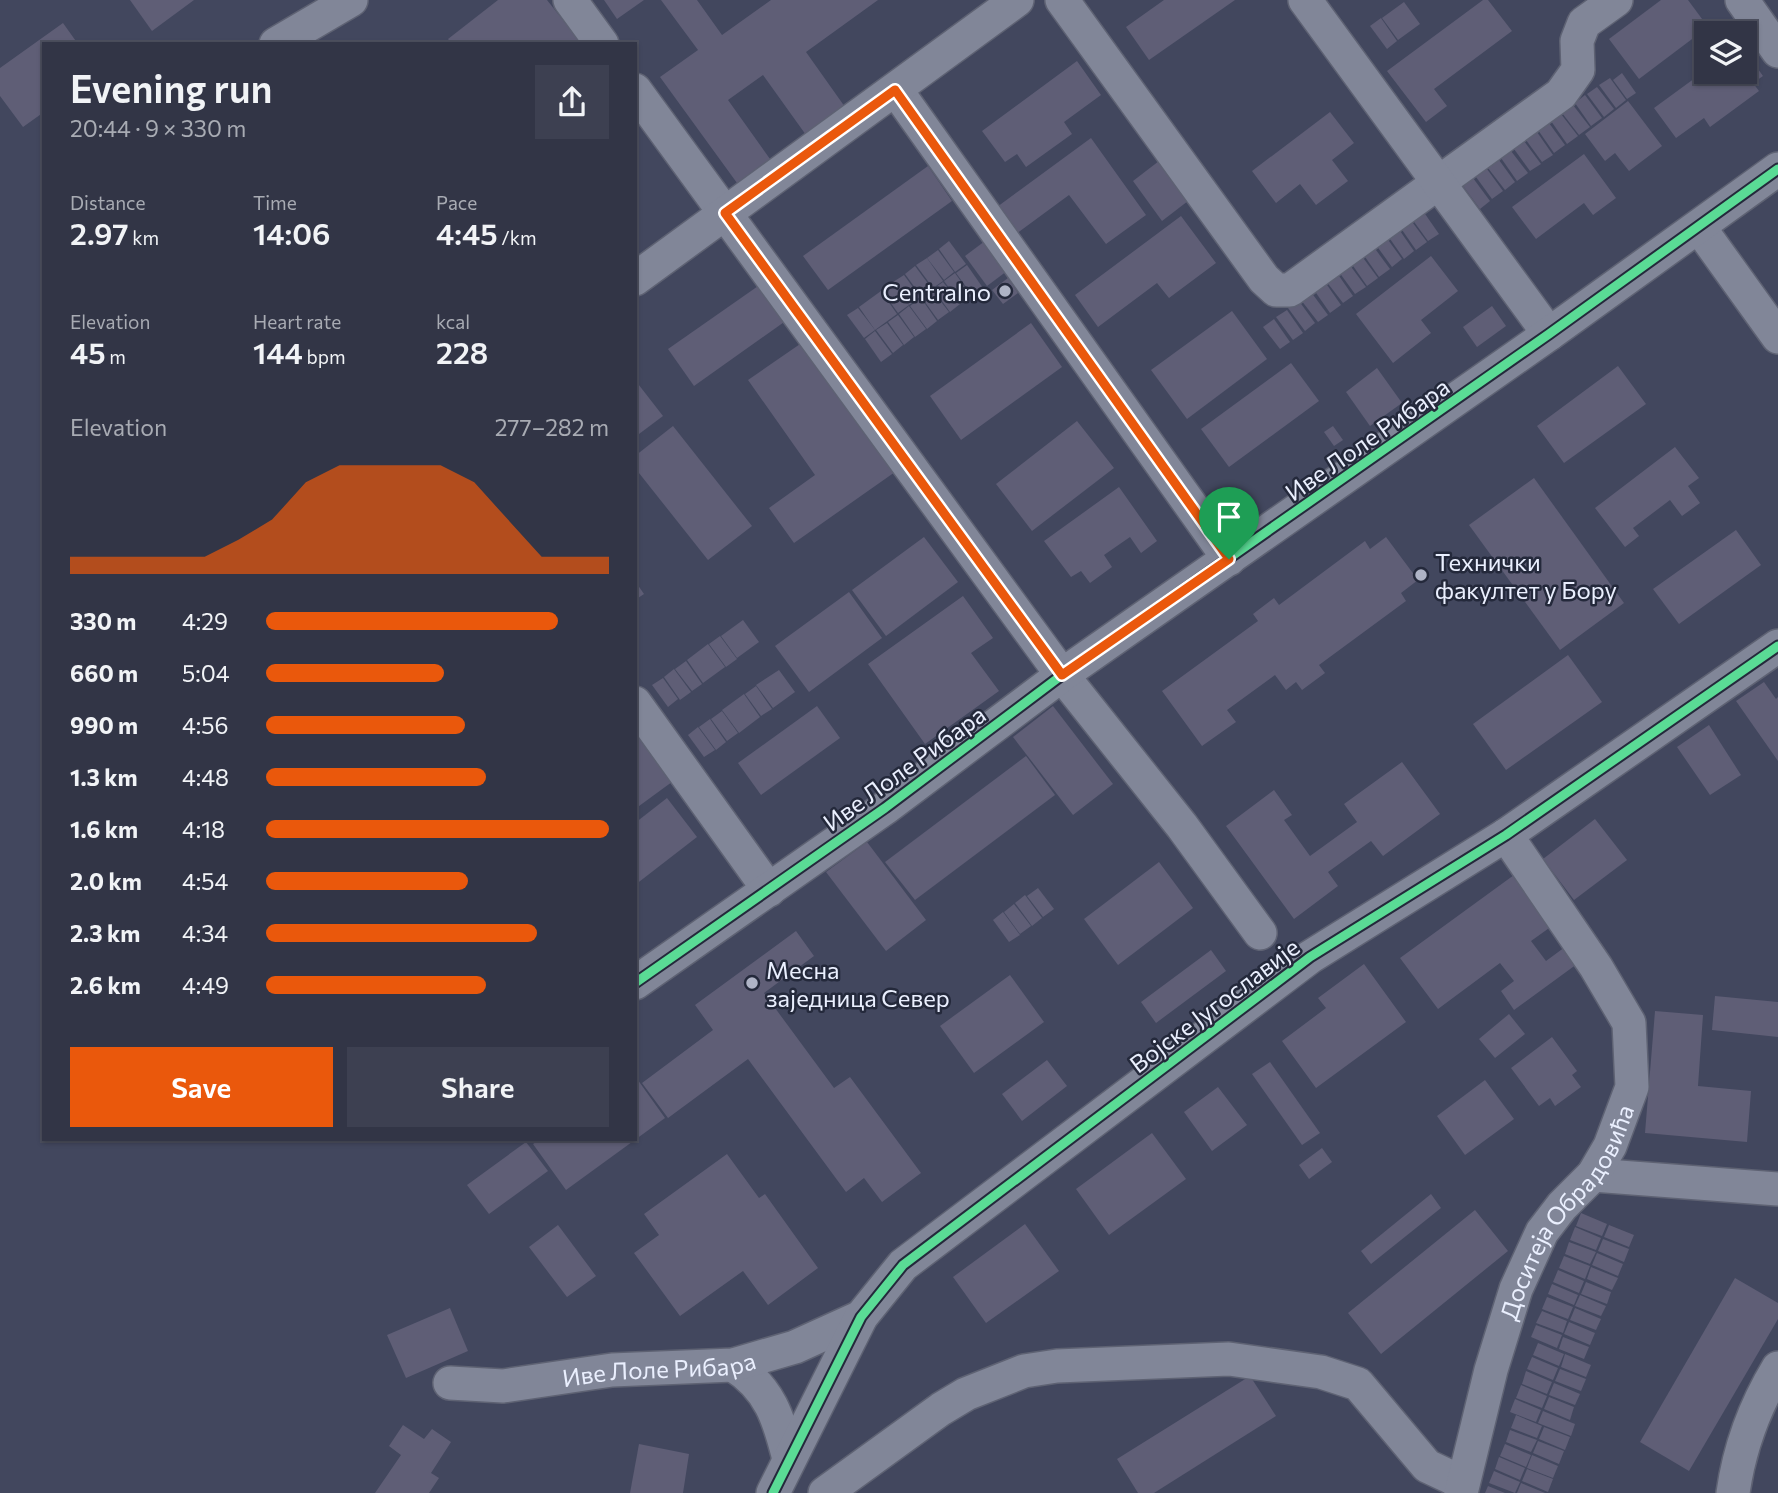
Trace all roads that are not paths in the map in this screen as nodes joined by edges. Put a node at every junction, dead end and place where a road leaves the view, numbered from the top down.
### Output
1 (351, 0) edge
2 (570, 0) edge
3 (1017, 0) edge
4 (1062, 0) edge
5 (1305, 0) edge
6 (1616, 0) edge
7 (1742, 0) edge
8 (279, 42) edge
9 (601, 42) edge
10 (1778, 51) edge
11 (895, 90) junction
12 (637, 93) edge
13 (1778, 169) edge
14 (1439, 184) junction
15 (725, 213) junction
16 (1699, 228) junction
17 (637, 278) edge
18 (1549, 334) junction
19 (1778, 337) edge
20 (1229, 559) junction
21 (1778, 646) edge
22 (1062, 675) junction
23 (637, 706) edge
24 (1506, 835) junction
25 (769, 890) junction
26 (1260, 933) dead end
27 (637, 982) edge
28 (1593, 1175) junction
29 (1778, 1189) edge
30 (862, 1317) junction
31 (733, 1365) junction
32 (1778, 1368) edge
33 (450, 1383) dead end
34 (784, 1482) edge
35 (1462, 1488) edge
36 (825, 1493) edge
37 (1733, 1493) edge

1 - 8 street
2 - 9 street
3 - 11 street
4 - 14 street
5 - 14 street
6 - 14 street
7 - 10 street
11 - 15 street
11 - 20 street
12 - 15 street
13 - 16 street, Иве Лоле Рибара
14 - 18 street
15 - 17 street
15 - 22 street
16 - 18 street, Иве Лоле Рибара
16 - 19 street
18 - 20 street, Иве Лоле Рибара
20 - 22 street, Иве Лоле Рибара
21 - 24 street, Војске Југославије
22 - 25 street, Иве Лоле Рибара
22 - 26 street
23 - 25 street
24 - 28 street, Доситеја Обрадовића
24 - 30 street, Војске Југославије
25 - 27 street, Иве Лоле Рибара
28 - 29 street
28 - 35 street, Доситеја Обрадовића
30 - 31 street, Иве Лоле Рибара
30 - 34 street, Војске Југославије
31 - 33 street, Иве Лоле Рибара
31 - 34 street
32 - 37 street
35 - 36 street

